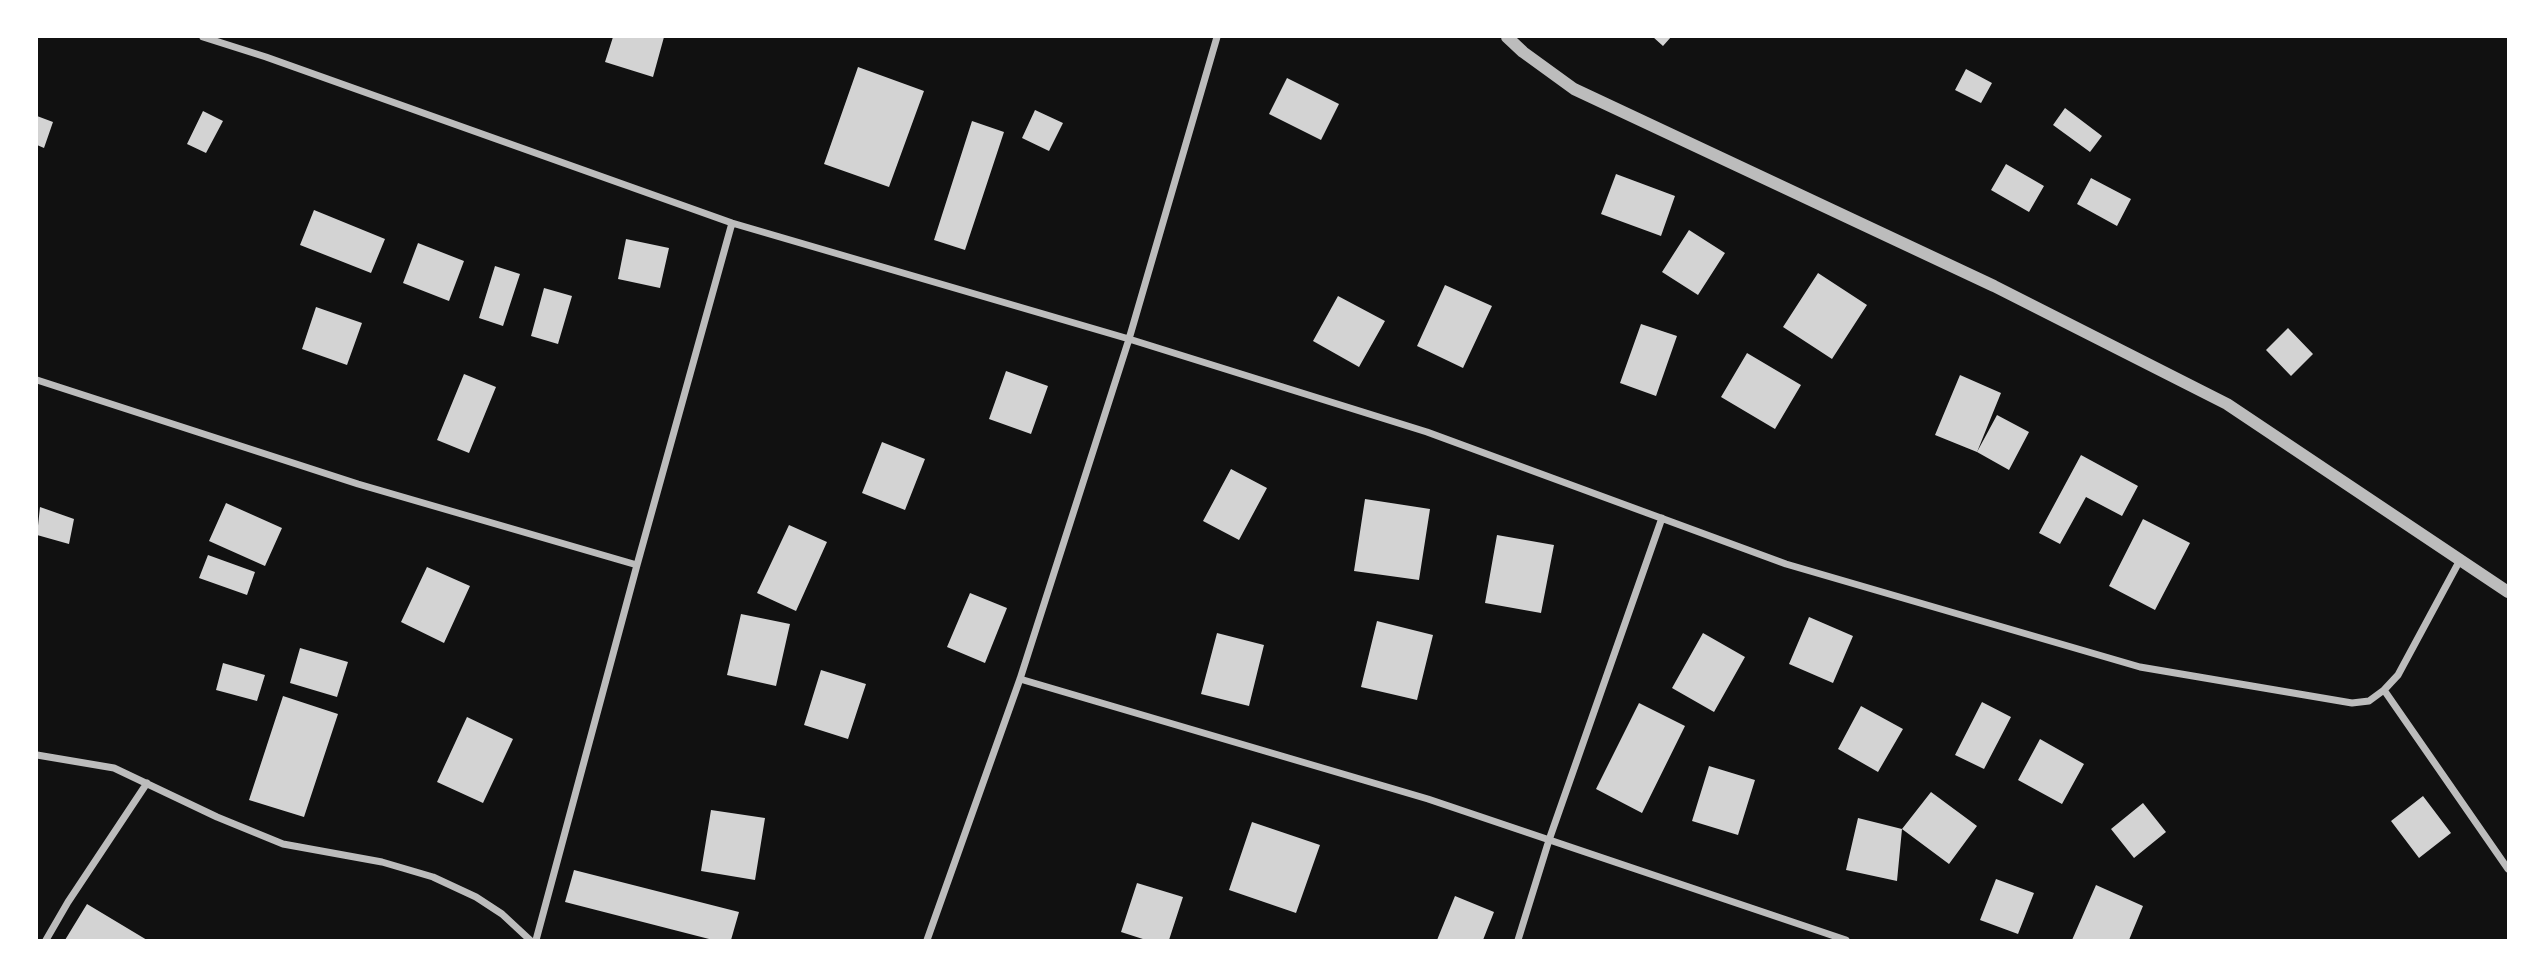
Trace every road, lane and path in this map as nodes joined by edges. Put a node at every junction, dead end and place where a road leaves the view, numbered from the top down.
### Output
1 (203, 37) edge
2 (1217, 37) edge
3 (1507, 37) edge
4 (732, 223) junction
5 (1129, 339) junction
6 (37, 380) edge
7 (1662, 518) junction
8 (2460, 561) junction
9 (637, 565) junction
10 (2508, 592) edge
11 (1020, 679) junction
12 (2384, 691) junction
13 (37, 755) edge
14 (147, 783) junction
15 (1549, 840) junction
16 (2508, 869) edge
17 (46, 940) edge
18 (530, 940) edge
19 (536, 940) edge
20 (927, 940) edge
21 (1518, 940) edge
22 (1846, 940) edge

1 - 4 street
2 - 5 street
3 - 8 street
4 - 5 street
4 - 9 street
5 - 7 street
5 - 11 street
6 - 9 street
7 - 12 street
7 - 15 street
8 - 10 street
8 - 12 street
9 - 19 street
11 - 15 street
11 - 20 street
12 - 16 street
13 - 14 street
14 - 17 street
14 - 18 street
15 - 21 street
15 - 22 street

